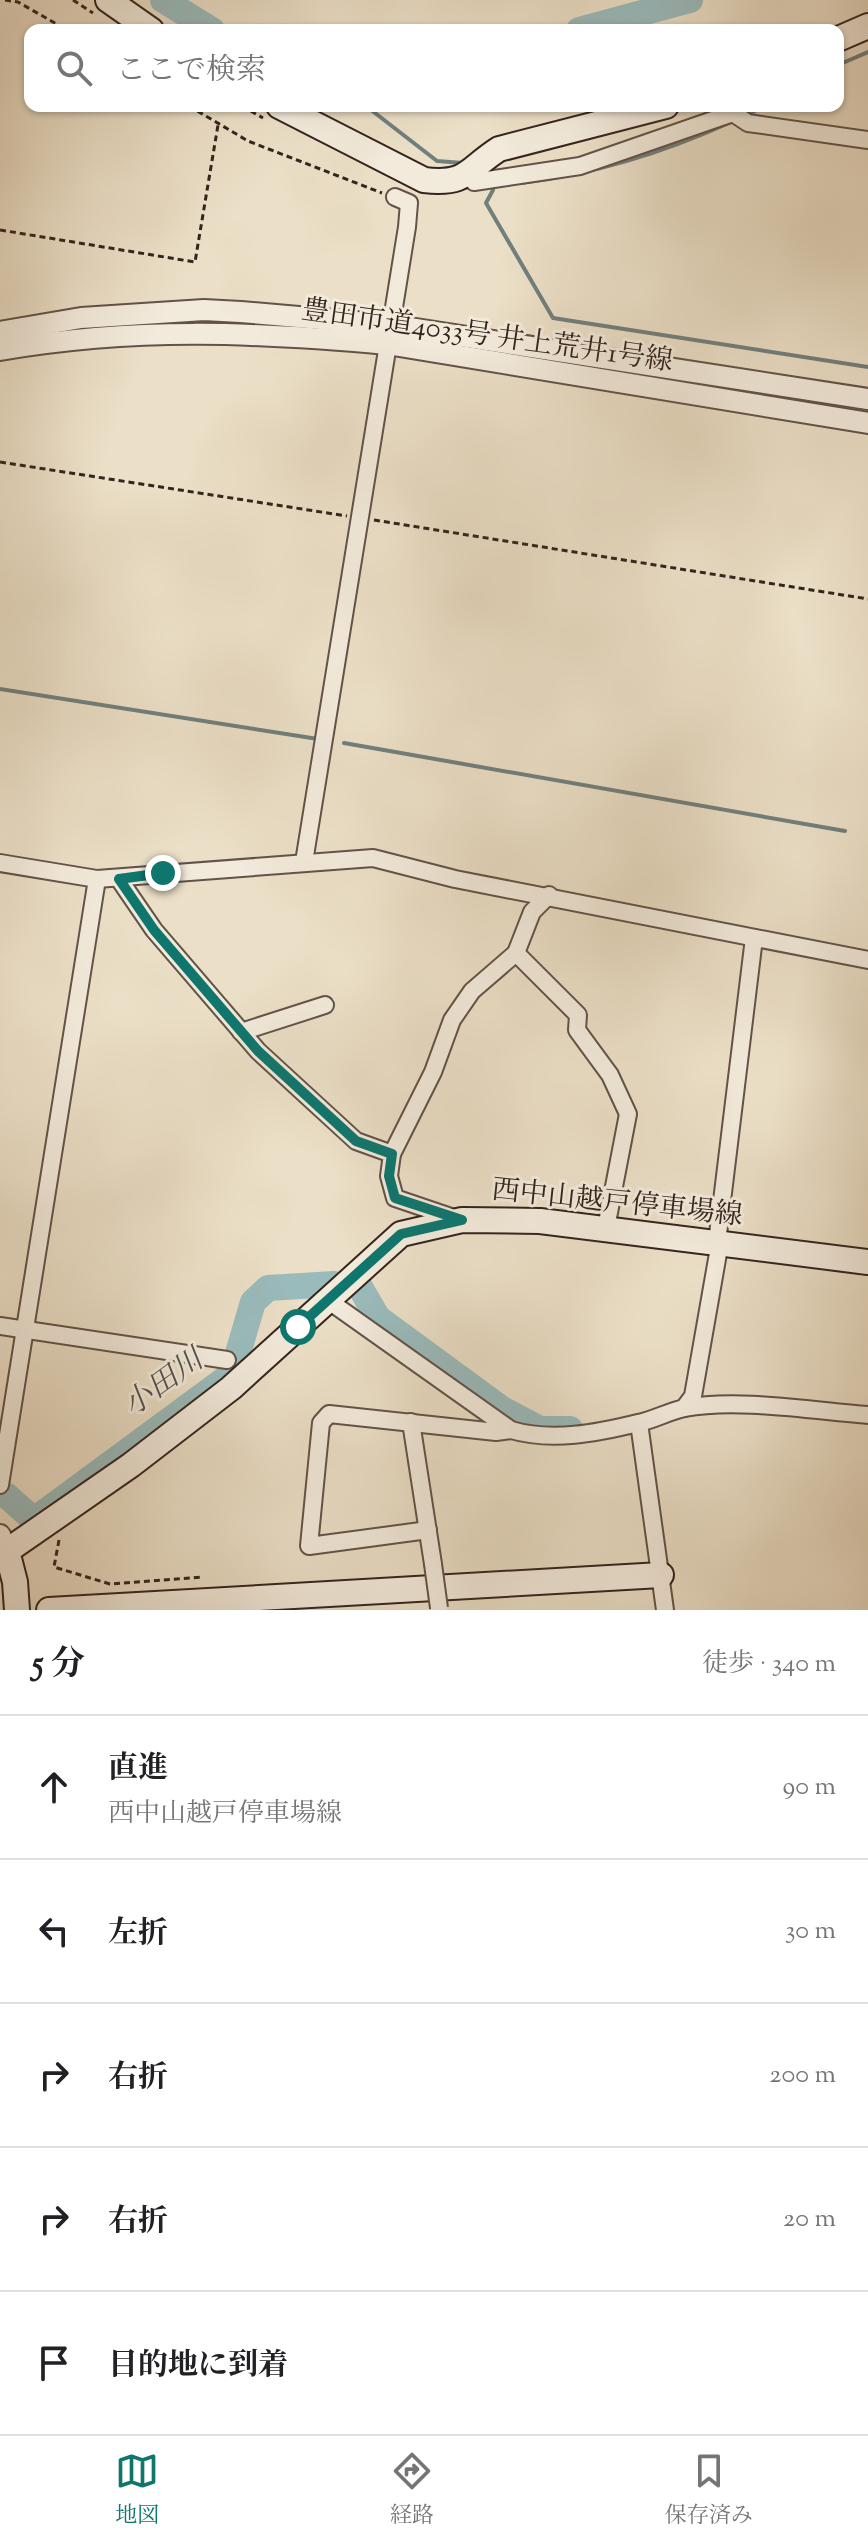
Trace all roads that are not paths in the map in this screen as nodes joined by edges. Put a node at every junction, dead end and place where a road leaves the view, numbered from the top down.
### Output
1 (108, 0) edge
2 (142, 24) edge
3 (868, 26) edge
4 (844, 36) edge
5 (291, 112) edge
6 (643, 112) edge
7 (868, 140) edge
8 (474, 182) dead end
9 (395, 197) road end
10 (0, 332) edge
11 (389, 335) junction
12 (0, 350) edge
13 (868, 399) edge
14 (868, 423) edge
15 (304, 862) junction
16 (0, 863) edge
17 (97, 879) junction
18 (119, 879) junction
19 (549, 895) junction
20 (754, 938) junction
21 (516, 953) junction
22 (868, 960) edge
23 (325, 1005) dead end
24 (241, 1032) junction
25 (392, 1154) junction
26 (462, 1220) junction
27 (606, 1228) junction
28 (720, 1242) junction
29 (868, 1262) edge
30 (329, 1301) junction
31 (0, 1326) edge
32 (26, 1330) junction
33 (227, 1360) dead end
34 (684, 1408) junction
35 (868, 1416) edge
36 (411, 1422) junction
37 (639, 1423) junction
38 (511, 1430) junction
39 (0, 1485) edge
40 (428, 1530) junction
41 (3, 1543) edge
42 (661, 1575) junction
43 (439, 1609) edge
44 (17, 1610) edge
45 (49, 1610) edge
46 (665, 1610) edge

1 - 2 main road
3 - 4 main road
5 - 6 main road
7 - 8 street
9 - 11 street
10 - 11 street, 豊田市道4033号 井上荒井1号線
11 - 12 street, 豊田市道4033号 井上荒井1号線
11 - 13 street, 豊田市道4033号 井上荒井1号線
11 - 14 street, 豊田市道4033号 井上荒井1号線
11 - 15 street
15 - 18 street
15 - 19 street
16 - 17 street
17 - 18 street
17 - 32 street
18 - 24 street
19 - 20 street
19 - 21 street
20 - 22 street
20 - 28 street
21 - 25 street
21 - 27 street
23 - 24 street
24 - 25 street
25 - 26 street
26 - 27 main road, 西中山越戸停車場線
26 - 30 main road, 西中山越戸停車場線
27 - 28 main road, 西中山越戸停車場線
28 - 29 main road, 西中山越戸停車場線
28 - 34 street
30 - 38 street
30 - 41 main road, 西中山越戸停車場線
31 - 32 street
32 - 33 street
32 - 39 street
34 - 35 street
34 - 37 street
36 - 38 street
36 - 40 street
36 - 40 street
37 - 38 street
37 - 42 street
40 - 43 street, bridge
41 - 44 main road, 西中山越戸停車場線
42 - 45 main road
42 - 46 street

